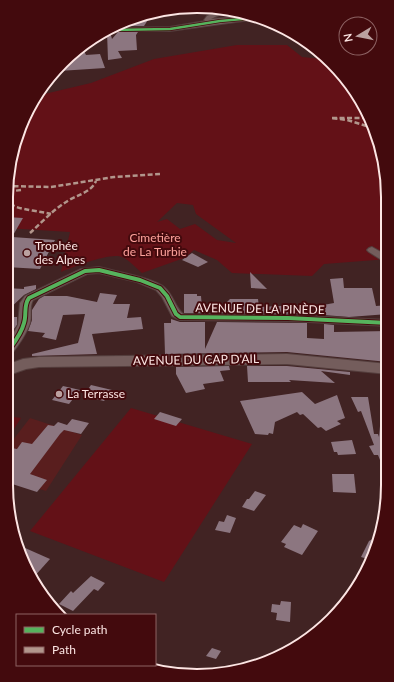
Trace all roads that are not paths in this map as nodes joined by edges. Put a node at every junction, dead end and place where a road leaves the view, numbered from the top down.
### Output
1 (216, 14) edge
2 (244, 19) edge
3 (220, 21) junction
4 (121, 30) edge
5 (372, 250) dead end
6 (381, 256) edge
7 (381, 323) edge
8 (13, 344) edge
9 (13, 368) edge
10 (381, 368) edge

1 - 3 street
2 - 3 street
3 - 4 street
5 - 6 street
7 - 8 street, AVENUE DE LA PINÈDE
9 - 10 street, AVENUE DU CAP D'AIL

